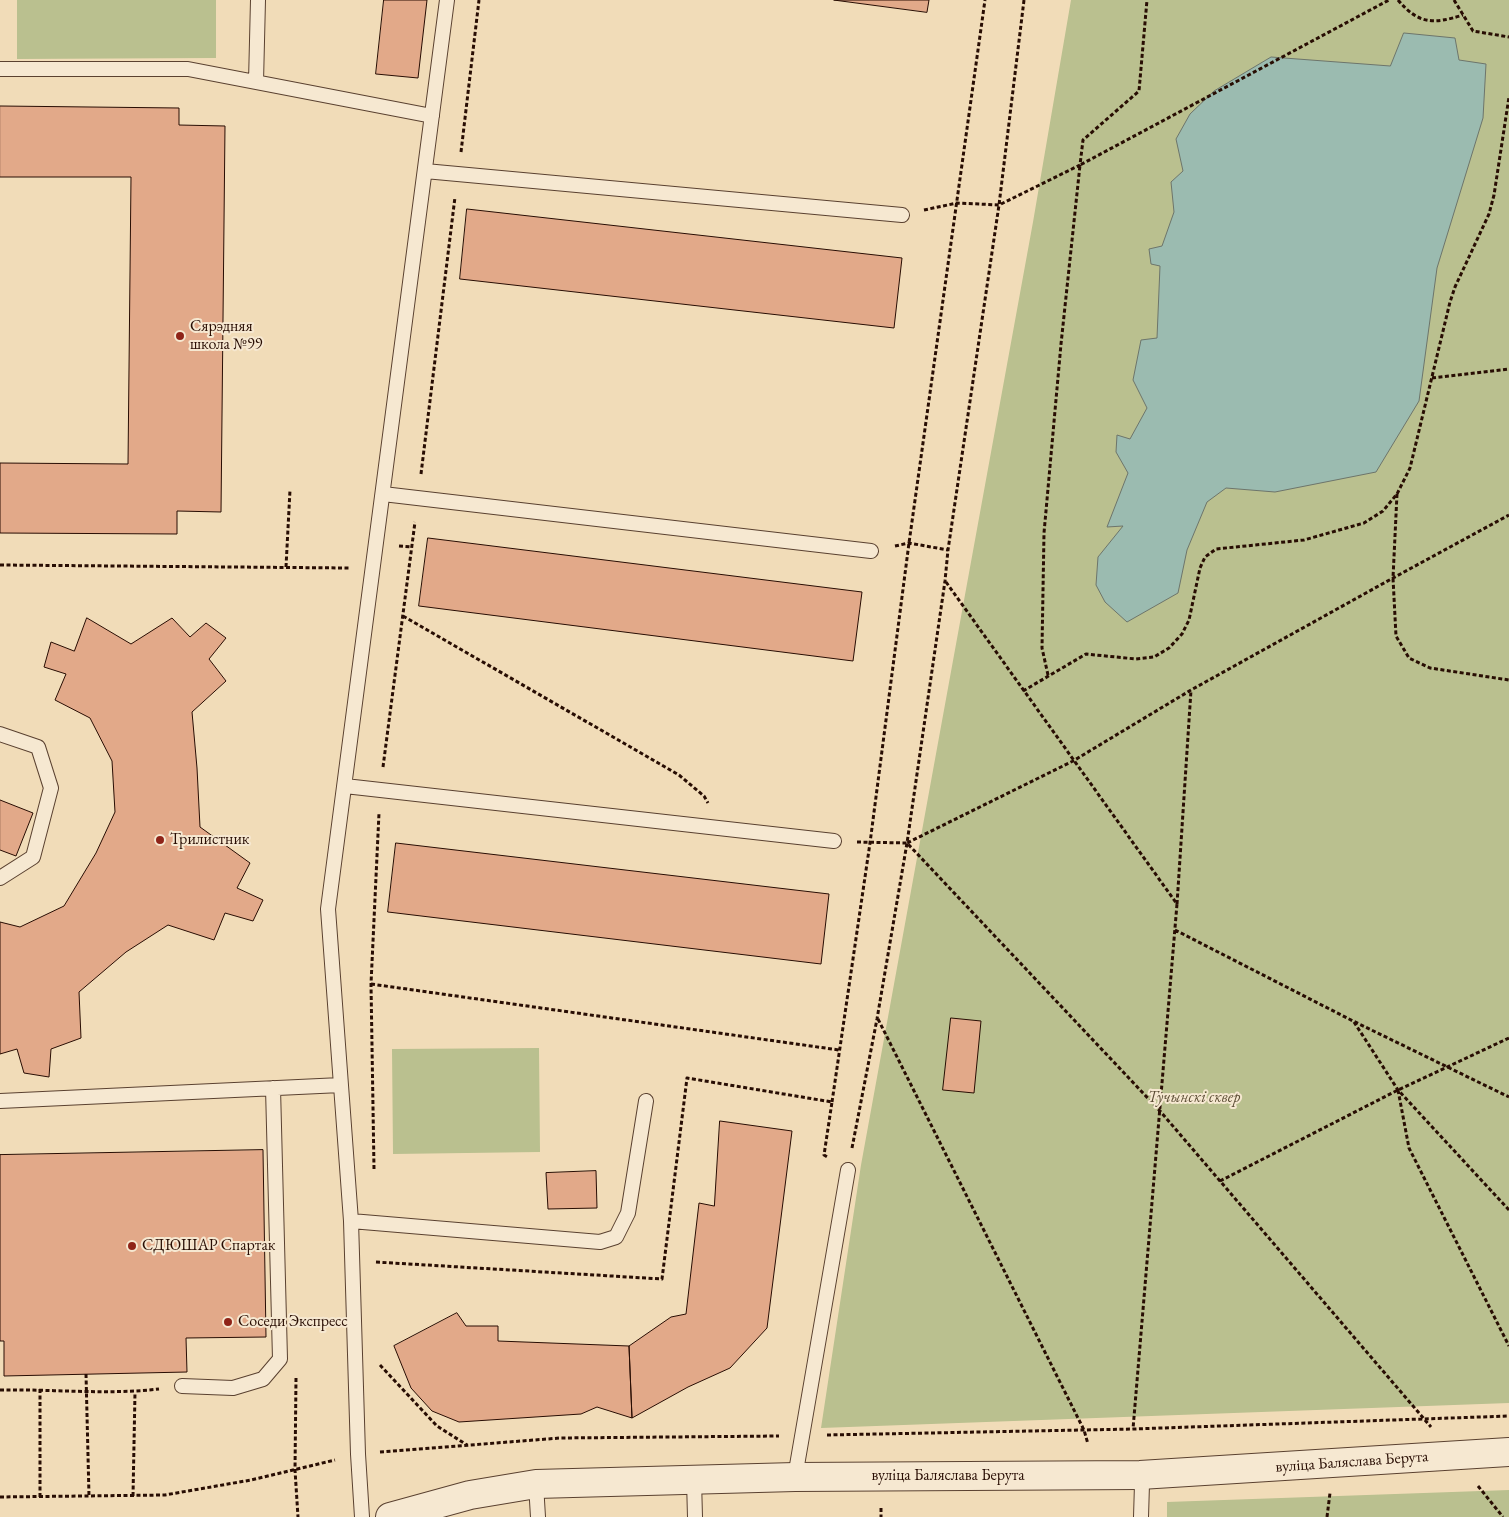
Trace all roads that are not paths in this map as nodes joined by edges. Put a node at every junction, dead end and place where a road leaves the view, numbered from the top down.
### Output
1 (258, 0) edge
2 (447, 0) edge
3 (0, 69) edge
4 (256, 82) junction
5 (432, 116) junction
6 (424, 171) junction
7 (902, 215) road end
8 (383, 494) junction
9 (871, 551) dead end
10 (0, 734) edge
11 (345, 786) junction
12 (834, 841) dead end
13 (0, 878) edge
14 (342, 1085) junction
15 (273, 1088) junction
16 (0, 1100) edge
17 (646, 1100) dead end
18 (848, 1170) road end
19 (352, 1221) junction
20 (182, 1386) road end
21 (1509, 1452) edge
22 (1140, 1475) junction
23 (795, 1477) junction
24 (694, 1480) junction
25 (536, 1484) junction
26 (362, 1517) edge
27 (390, 1517) edge
28 (538, 1517) edge
29 (695, 1517) edge
30 (1141, 1517) edge

1 - 4 lane
2 - 5 lane
3 - 4 lane
4 - 5 lane
5 - 6 lane
6 - 7 lane
6 - 8 lane
8 - 9 lane
8 - 11 lane
10 - 13 lane
11 - 12 lane
11 - 14 lane
14 - 15 lane
14 - 19 lane
15 - 16 lane
15 - 20 lane
17 - 19 lane
18 - 23 lane
19 - 26 lane
21 - 22 street, вуліца Баляслава Берута
22 - 23 street, вуліца Баляслава Берута
22 - 30 lane
23 - 24 street, вуліца Баляслава Берута
24 - 25 street, вуліца Баляслава Берута
24 - 29 lane
25 - 27 street, вуліца Баляслава Берута
25 - 28 lane

